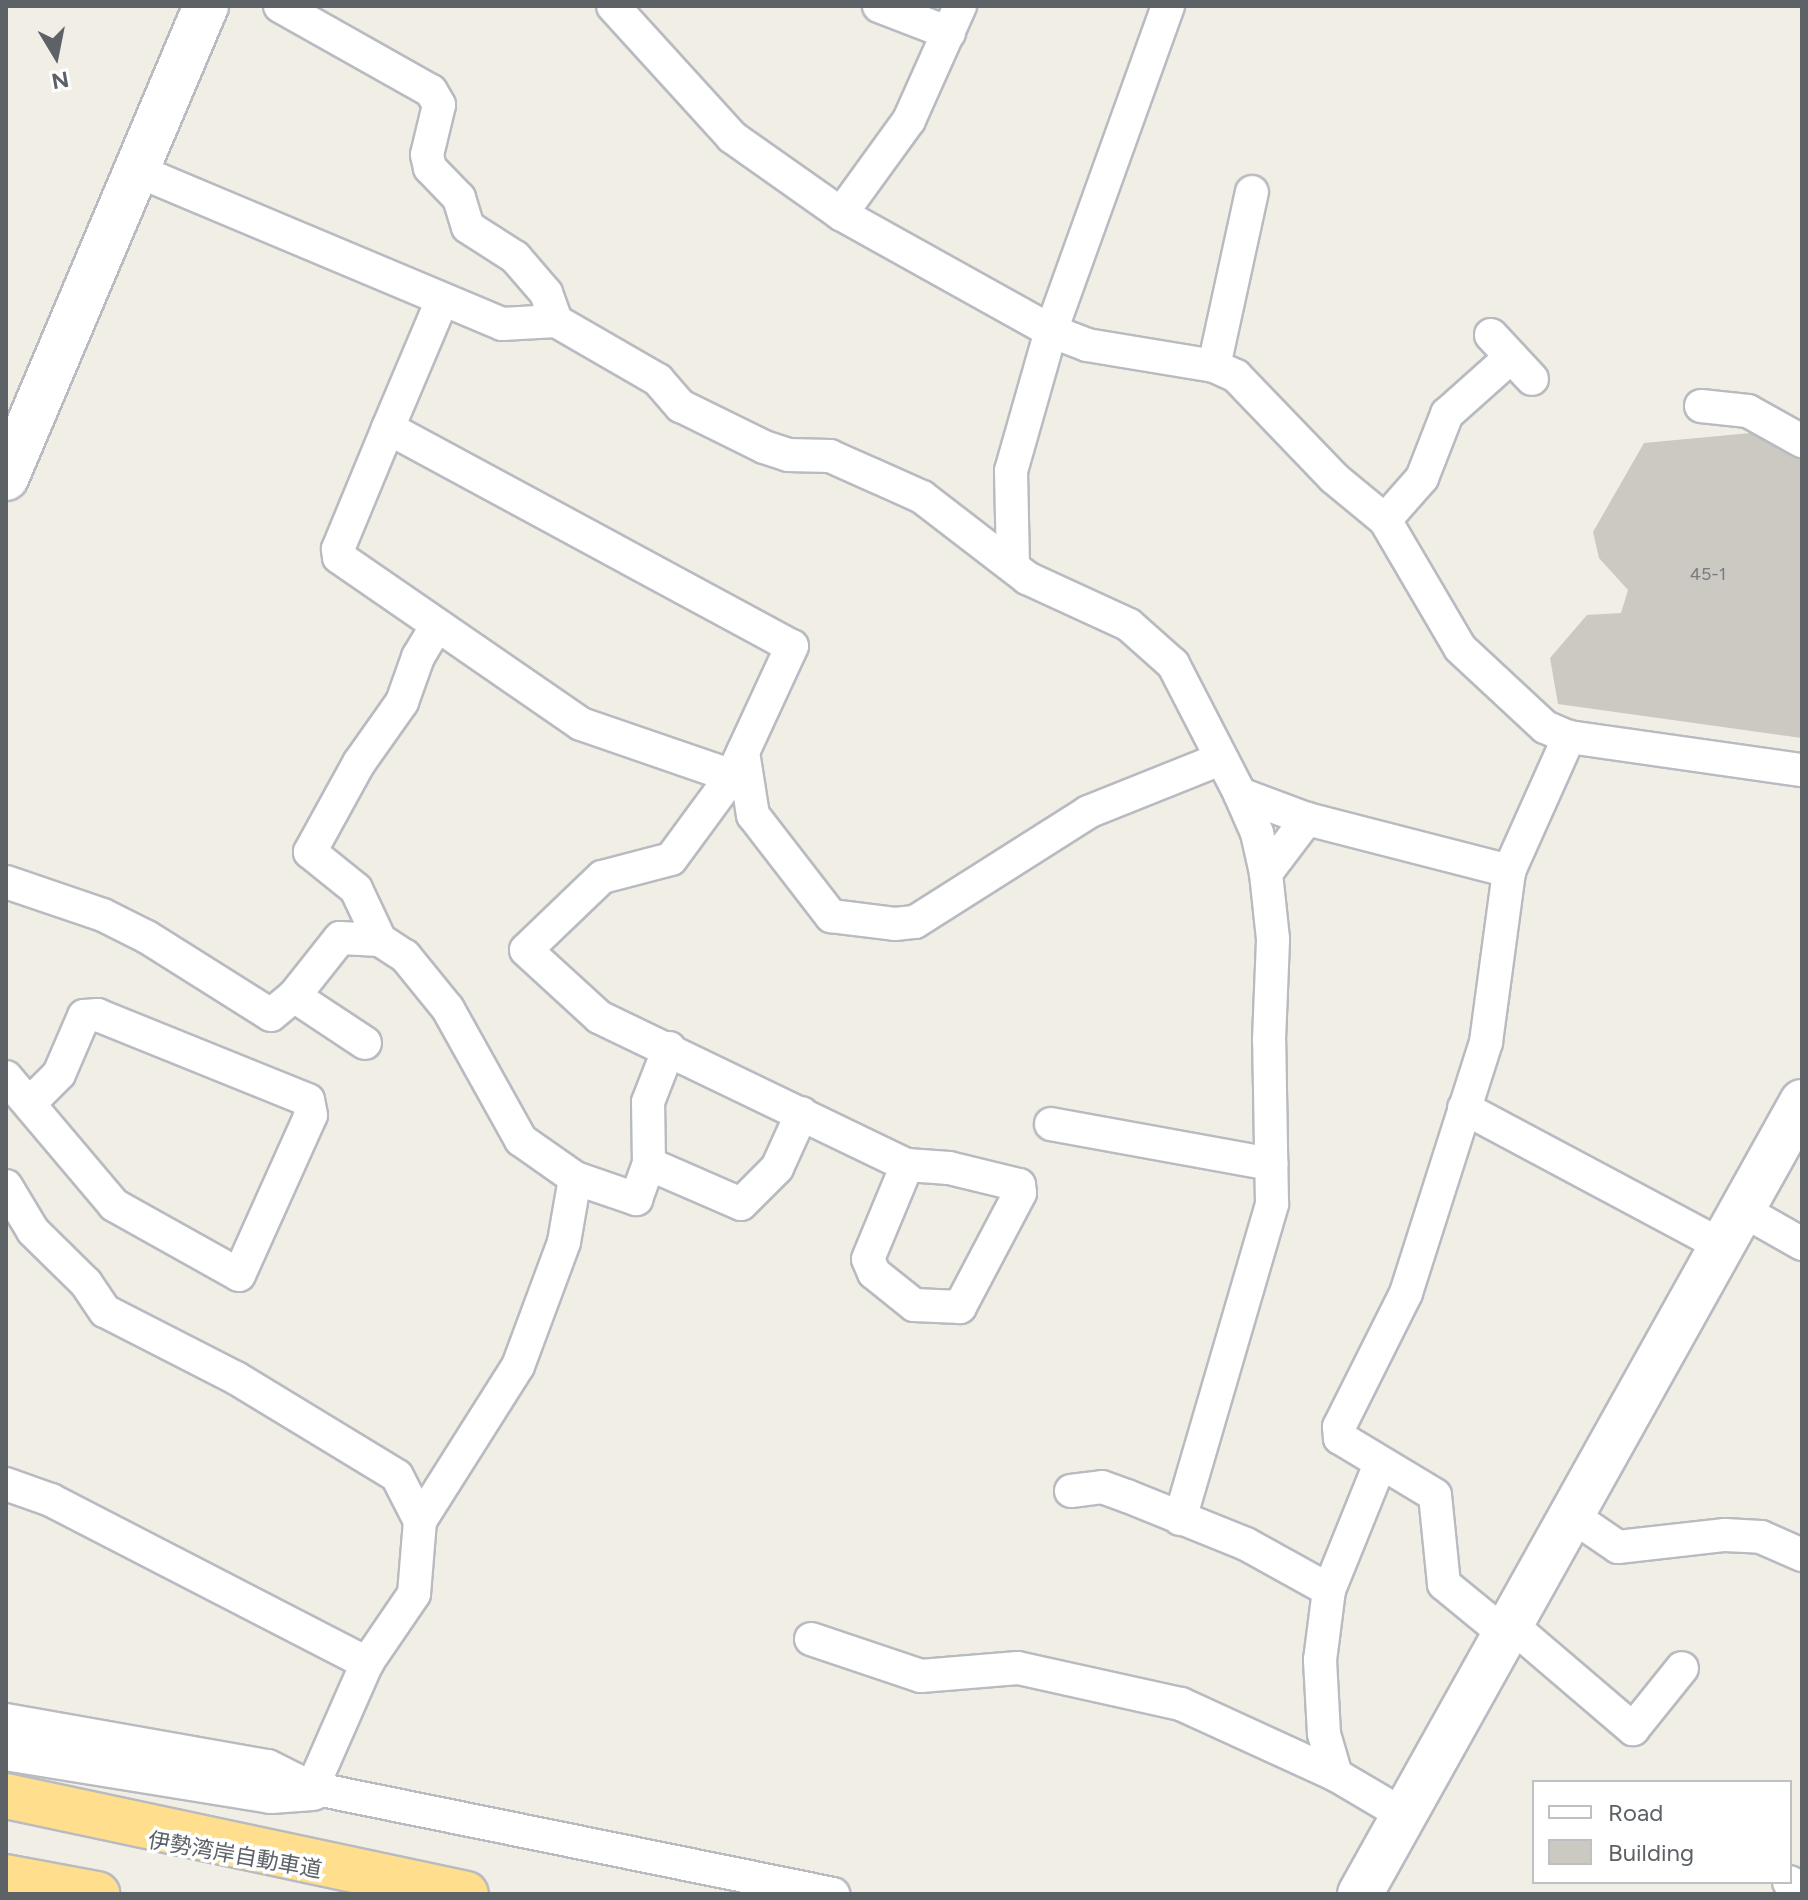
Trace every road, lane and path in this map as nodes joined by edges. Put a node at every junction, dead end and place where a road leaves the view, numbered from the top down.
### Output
1 (206, 6) edge
2 (280, 6) edge
3 (879, 6) edge
4 (1168, 6) edge
5 (626, 10) edge
6 (954, 20) edge
7 (138, 171) junction
8 (1252, 192) dead end
9 (841, 214) junction
10 (442, 300) junction
11 (556, 321) junction
12 (1051, 331) junction
13 (1511, 357) dead end
14 (1214, 366) junction
15 (1701, 406) dead end
16 (388, 428) junction
17 (1802, 441) edge
18 (6, 478) edge
19 (1385, 520) junction
20 (1013, 566) junction
21 (437, 625) junction
22 (1569, 737) junction
23 (1218, 760) junction
24 (738, 764) junction
25 (1802, 770) edge
26 (1240, 794) junction
27 (1307, 819) junction
28 (1509, 871) junction
29 (1266, 873) junction
30 (6, 882) edge
31 (380, 940) junction
32 (294, 996) junction
33 (365, 1043) dead end
34 (669, 1048) junction
35 (6, 1077) edge
36 (31, 1102) junction
37 (1802, 1102) edge
38 (1464, 1108) junction
39 (802, 1113) junction
40 (1051, 1124) dead end
41 (649, 1164) junction
42 (1271, 1164) junction
43 (907, 1165) junction
44 (575, 1178) junction
45 (6, 1186) edge
46 (1734, 1229) junction
47 (1802, 1244) edge
48 (1380, 1464) junction
49 (6, 1484) edge
50 (1071, 1491) dead end
51 (1574, 1517) junction
52 (1180, 1519) junction
53 (420, 1521) junction
54 (1802, 1555) edge
55 (1329, 1590) junction
56 (1508, 1629) junction
57 (811, 1639) dead end
58 (367, 1663) junction
59 (1682, 1668) dead end
60 (11, 1732) edge
61 (1336, 1775) junction
62 (312, 1788) junction
63 (6, 1796) edge
64 (6, 1813) edge
65 (1404, 1815) junction
66 (6, 1877) edge
67 (97, 1894) edge
68 (465, 1894) edge
69 (833, 1894) edge
70 (1360, 1894) edge

1 - 7 street
2 - 11 street
3 - 6 street
4 - 12 street
5 - 9 street
6 - 9 street
7 - 10 street
7 - 18 street
8 - 14 street
9 - 12 street
10 - 11 street
10 - 16 street
11 - 20 street
12 - 14 street
12 - 20 street
13 - 19 street
14 - 19 street
15 - 17 street
16 - 21 street
16 - 24 street
19 - 22 street
20 - 23 street
21 - 24 street
21 - 31 street
22 - 25 street
22 - 28 street
23 - 24 street
23 - 26 street
24 - 34 street
26 - 27 street
26 - 29 street
27 - 28 street
27 - 29 street
28 - 38 street
29 - 42 street
30 - 32 street
31 - 32 street
31 - 44 street
32 - 33 street
34 - 39 street
34 - 41 street
35 - 36 street
36 - 36 street
37 - 46 street
38 - 46 street
38 - 48 street
39 - 41 street
39 - 43 street
40 - 42 street
41 - 44 street
42 - 52 street
43 - 43 street
44 - 53 street
45 - 53 street
46 - 47 street
46 - 51 street
48 - 55 street
48 - 56 street
49 - 58 street
50 - 52 street
51 - 54 street
51 - 56 street
52 - 55 street
53 - 58 street
55 - 61 street
56 - 59 street
56 - 65 street
57 - 61 street
58 - 62 street
60 - 62 street
61 - 65 street
62 - 69 street
63 - 68 highway
64 - 68 highway, 伊勢湾岸自動車道
65 - 70 street
66 - 67 highway

